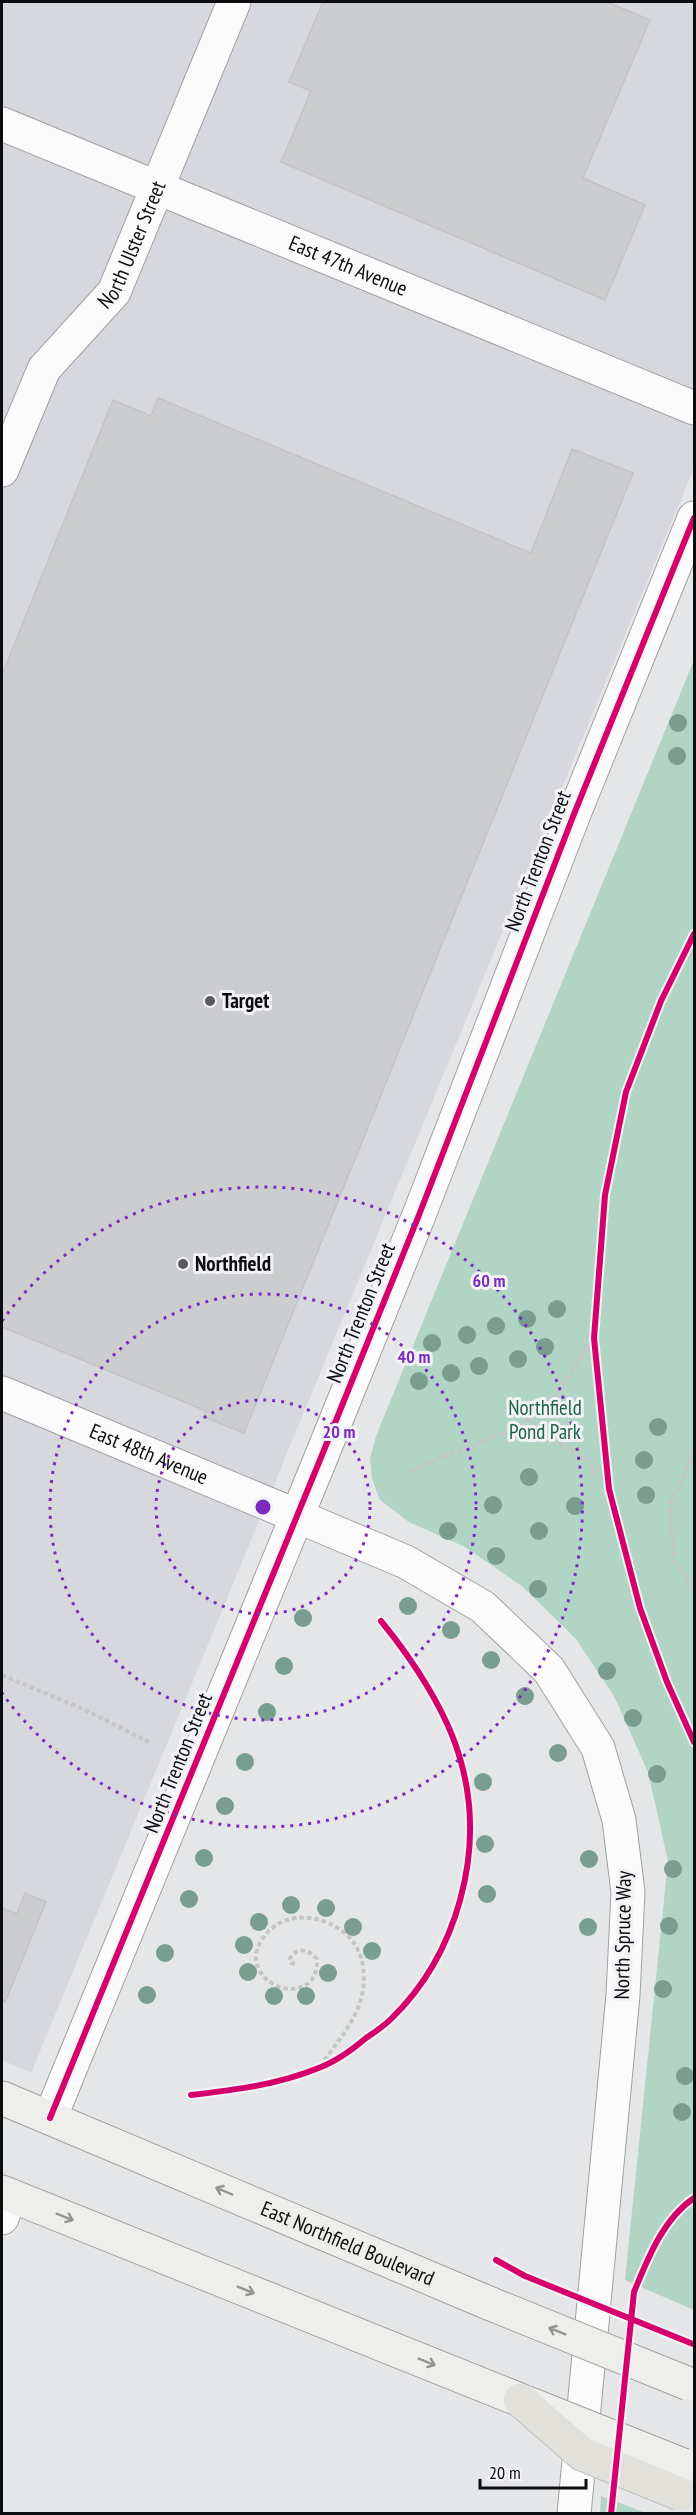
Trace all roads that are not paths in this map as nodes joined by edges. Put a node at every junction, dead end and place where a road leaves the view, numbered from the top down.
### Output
1 (234, 2) edge
2 (2, 124) edge
3 (157, 187) junction
4 (694, 408) edge
5 (2, 470) edge
6 (694, 518) edge
7 (2, 1393) edge
8 (297, 1516) junction
9 (2, 2098) edge
10 (50, 2118) junction
11 (4, 2202) edge
12 (692, 2385) edge
13 (686, 2477) edge
14 (574, 2514) edge

1 - 3 street, North Ulster Street
2 - 3 street, East 47th Avenue
3 - 4 street, East 47th Avenue
3 - 5 street, North Ulster Street
6 - 8 street, North Trenton Street
7 - 8 street, East 48th Avenue
8 - 10 street, North Trenton Street
8 - 14 street, North Spruce Way
9 - 10 main road, East Northfield Boulevard
12 -> 10 main road, East Northfield Boulevard, bridge
11 -> 13 main road, bridge

